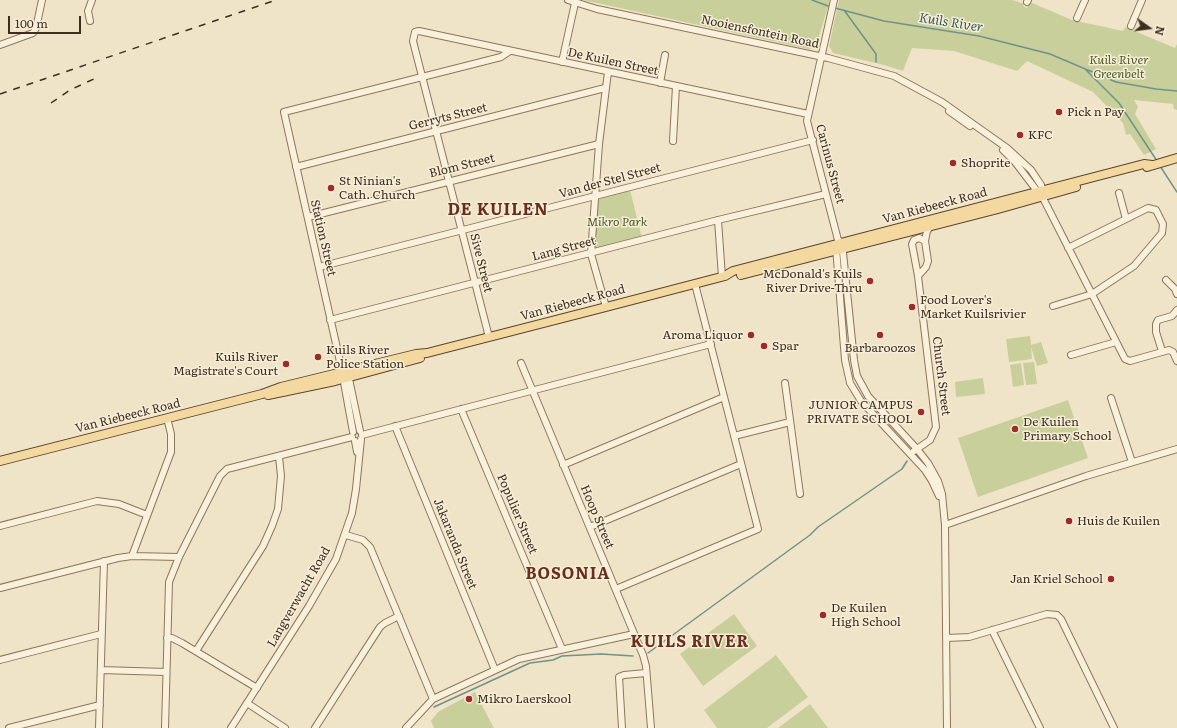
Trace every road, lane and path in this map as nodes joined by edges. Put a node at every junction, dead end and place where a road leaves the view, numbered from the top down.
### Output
1 (42, 0) edge
2 (92, 0) edge
3 (568, 0) edge
4 (834, 0) edge
5 (1085, 0) edge
6 (1142, 0) edge
7 (575, 3) junction
8 (1077, 18) dead end
9 (90, 21) dead end
10 (1131, 26) dead end
11 (415, 32) joint
12 (0, 45) edge
13 (510, 51) junction
14 (665, 55) dead end
15 (821, 56) junction
16 (562, 62) junction
17 (608, 72) junction
18 (421, 77) junction
19 (660, 83) junction
20 (676, 86) junction
21 (605, 88) junction
22 (808, 114) junction
23 (436, 131) junction
24 (813, 140) junction
25 (673, 141) dead end
26 (599, 144) junction
27 (1177, 158) edge
28 (296, 167) junction
29 (448, 181) junction
30 (1119, 193) dead end
31 (826, 194) junction
32 (1042, 195) junction
33 (595, 197) junction
34 (308, 217) junction
35 (1126, 219) junction
36 (718, 220) junction
37 (930, 227) junction
38 (461, 231) junction
39 (925, 241) junction
40 (839, 245) junction
41 (1068, 248) junction
42 (591, 254) junction
43 (319, 267) junction
44 (724, 276) junction
45 (918, 276) junction
46 (1166, 280) dead end
47 (474, 283) junction
48 (695, 284) junction
49 (1092, 294) junction
50 (1177, 294) edge
51 (1053, 306) dead end
52 (606, 307) junction
53 (1177, 310) edge
54 (330, 320) junction
55 (489, 337) junction
56 (1116, 342) junction
57 (711, 344) junction
58 (1162, 352) junction
59 (1071, 355) dead end
60 (1177, 361) edge
61 (522, 363) dead end
62 (344, 374) junction
63 (785, 383) dead end
64 (532, 390) junction
65 (724, 397) junction
66 (1110, 398) dead end
67 (461, 409) junction
68 (167, 418) junction
69 (790, 422) junction
70 (394, 426) junction
71 (357, 436) junction
72 (734, 436) junction
73 (917, 449) junction
74 (1177, 449) edge
75 (910, 454) junction
76 (279, 457) junction
77 (0, 462) edge
78 (1132, 462) junction
79 (742, 464) junction
80 (563, 465) junction
81 (800, 494) dead end
82 (944, 511) junction
83 (147, 514) junction
84 (945, 525) junction
85 (0, 526) edge
86 (590, 527) junction
87 (346, 535) junction
88 (132, 556) junction
89 (179, 557) junction
90 (104, 561) junction
91 (0, 588) edge
92 (616, 589) junction
93 (399, 616) junction
94 (992, 630) junction
95 (101, 634) junction
96 (634, 634) junction
97 (167, 638) junction
98 (947, 638) junction
99 (562, 649) junction
100 (196, 651) junction
101 (0, 660) edge
102 (101, 670) junction
103 (495, 670) junction
104 (166, 672) junction
105 (646, 673) junction
106 (257, 688) junction
107 (433, 699) junction
108 (100, 704) junction
109 (247, 704) junction
110 (9, 728) edge
111 (99, 728) edge
112 (165, 728) edge
113 (231, 728) edge
114 (285, 728) edge
115 (315, 728) edge
116 (406, 728) edge
117 (622, 728) edge
118 (651, 728) edge
119 (948, 728) edge
120 (1040, 728) edge
121 (1114, 728) edge

1 - 12 street
2 - 9 street
3 - 7 street, Nooiensfontein Road
4 - 15 street, Carinus Street
5 - 8 street
6 - 10 street
7 - 15 street, Nooiensfontein Road
7 - 16 street
11 - 13 street, De Kuilen Street
11 - 18 street, Sive Street
13 - 16 street, De Kuilen Street
13 - 18 street
14 - 19 street
15 - 22 street, Carinus Street
15 - 32 street, Nooiensfontein Road
16 - 17 street, De Kuilen Street
17 - 19 street, De Kuilen Street
17 - 21 street
18 - 23 street, Sive Street
18 - 28 street, Station Street
19 - 20 street, De Kuilen Street
20 - 22 street, De Kuilen Street
20 - 25 street
21 - 23 street, Gerryts Street
21 - 26 street
22 - 24 street, Carinus Street
23 - 28 street, Gerryts Street
23 - 29 street, Sive Street
24 - 31 street, Carinus Street
24 - 33 street, Van der Stel Street
26 - 29 street, Blom Street
26 - 33 street
27 - 32 main road, Van Riebeeck Road
28 - 34 street, Station Street
29 - 34 street, Blom Street
29 - 38 street, Sive Street
30 - 35 street
31 - 36 street, Lang Street
31 - 40 street, Carinus Street
32 - 37 main road, Van Riebeeck Road
32 - 40 main road, Van Riebeeck Road
32 - 41 street, Nooiensfontein Road
33 - 38 street, Van der Stel Street
33 - 42 street
34 - 43 street, Station Street
35 - 41 street
35 - 49 street
36 - 42 street, Lang Street
36 - 44 street
37 - 39 street
37 - 40 main road, Van Riebeeck Road
38 - 43 street, Van der Stel Street
38 - 47 street, Sive Street
39 - 45 street
39 - 45 street, Church Street
40 - 44 main road, Van Riebeeck Road
40 - 73 street, Carinus Street
40 - 75 street, Carinus Street
41 - 49 street, Nooiensfontein Road
42 - 47 street, Lang Street
42 - 52 street
43 - 54 street, Station Street
44 - 48 main road, Van Riebeeck Road
45 - 73 street, Church Street
46 - 50 street
47 - 54 street, Lang Street
47 - 55 street, Sive Street
48 - 52 main road, Van Riebeeck Road
48 - 57 street
49 - 51 street
49 - 56 street, Nooiensfontein Road
52 - 55 main road, Van Riebeeck Road
53 - 58 street
54 - 62 street, Station Street
55 - 62 main road, Van Riebeeck Road
56 - 58 street, Nooiensfontein Road
56 - 59 street
57 - 64 street
57 - 65 street
58 - 60 street
61 - 64 street, Hoop Street
62 - 68 main road, Van Riebeeck Road
62 - 71 street, Langverwacht Road
63 - 69 street
64 - 67 street
64 - 80 street, Hoop Street
65 - 72 street
65 - 80 street
66 - 78 street
67 - 70 street
67 - 99 street, Populier Street
68 - 77 main road, Van Riebeeck Road
68 - 83 street
69 - 72 street
69 - 81 street
70 - 71 street
70 - 103 street, Jakaranda Street
71 - 76 street
71 - 87 street, Langverwacht Road
72 - 79 street
73 - 75 street, Church Street
73 - 82 street
74 - 78 street
75 - 82 street
76 - 89 street
76 - 100 street
78 - 84 street
79 - 86 street
79 - 92 street
80 - 86 street, Hoop Street
82 - 84 street
83 - 85 street
83 - 88 street
84 - 98 street
86 - 92 street, Hoop Street
87 - 93 street
87 - 106 street, Langverwacht Road
88 - 89 street
88 - 90 street
89 - 97 street
90 - 91 street
90 - 95 street
92 - 96 street, Hoop Street
93 - 107 street
93 - 115 street
94 - 98 street
94 - 120 street
94 - 121 street
95 - 101 street
95 - 102 street
96 - 99 street
96 - 105 street, Hoop Street
97 - 100 street
97 - 104 street
98 - 119 street
99 - 103 street
100 - 106 street
102 - 104 street
102 - 108 street
103 - 107 street
104 - 112 street
105 - 117 street
105 - 118 street, Hoop Street
106 - 109 street, Langverwacht Road
107 - 116 street
108 - 110 street
108 - 111 street
109 - 113 street, Langverwacht Road
109 - 114 street

